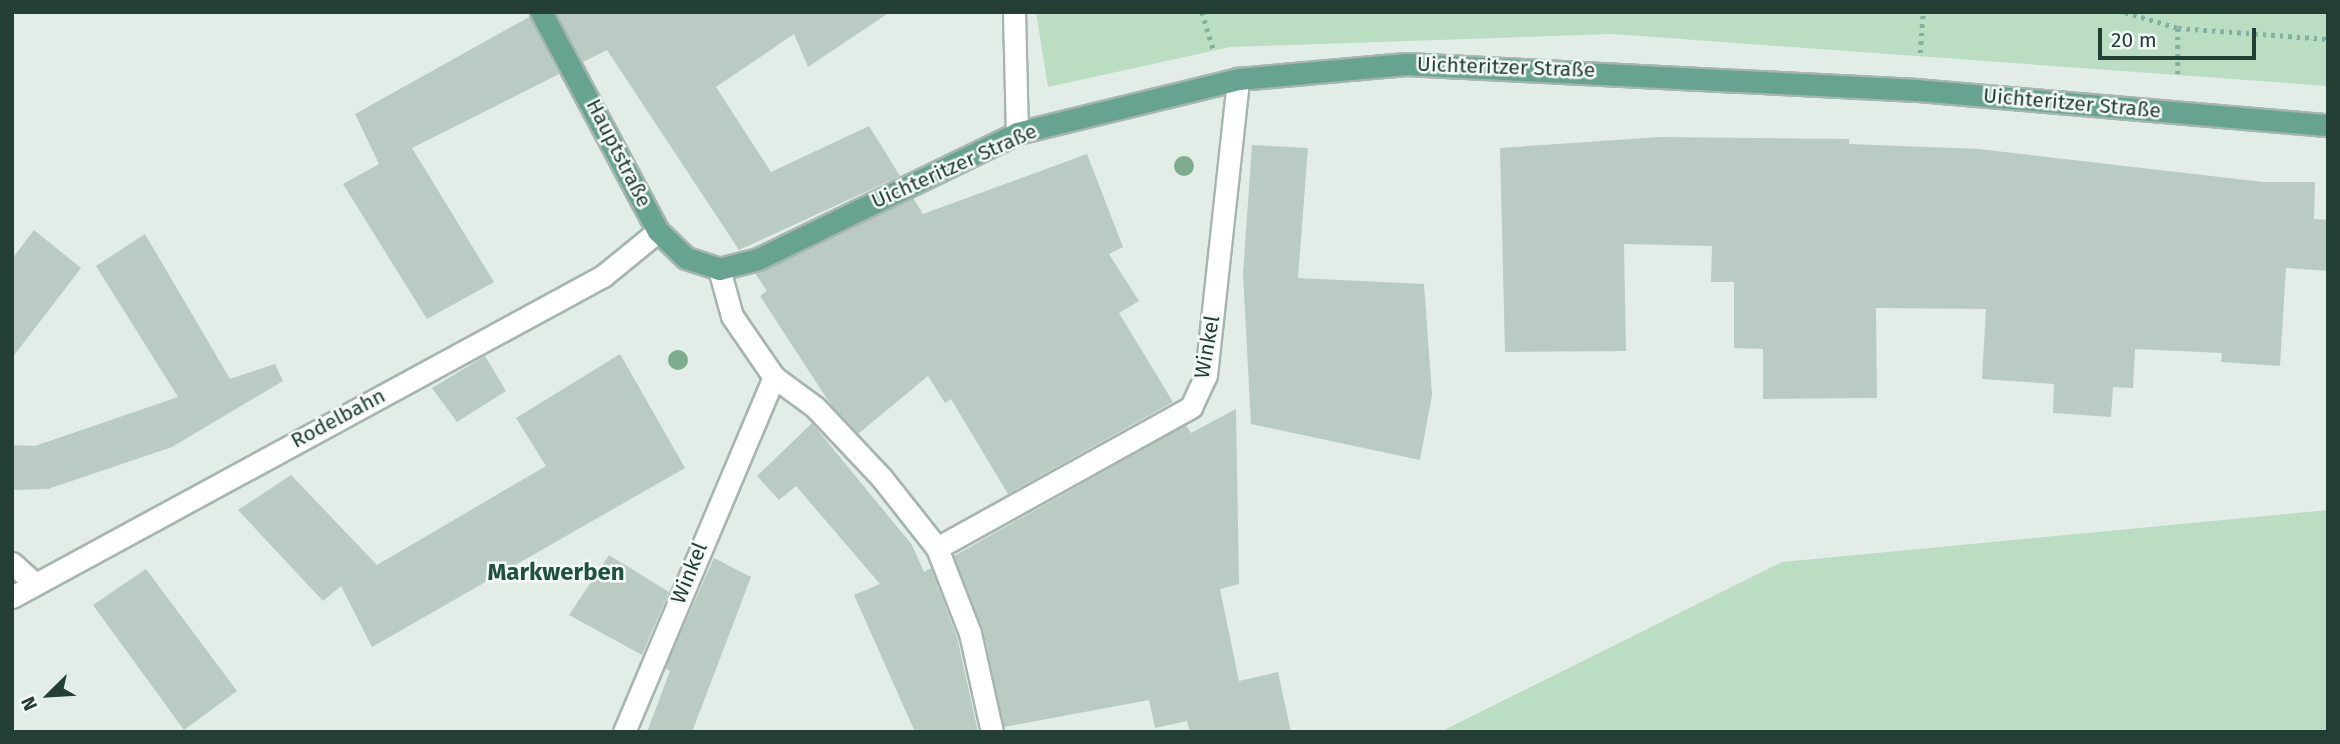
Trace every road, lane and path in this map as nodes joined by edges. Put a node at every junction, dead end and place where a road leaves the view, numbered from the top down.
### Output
1 (541, 12) edge
2 (1014, 12) edge
3 (1202, 12) edge
4 (1923, 12) edge
5 (2126, 12) edge
6 (2178, 28) junction
7 (2328, 39) edge
8 (1214, 56) dead end
9 (1920, 61) dead end
10 (2178, 68) dead end
11 (1238, 79) junction
12 (2328, 125) edge
13 (1017, 133) junction
14 (658, 231) junction
15 (719, 269) junction
16 (774, 377) junction
17 (937, 548) junction
18 (12, 563) edge
19 (33, 582) junction
20 (12, 597) edge
21 (624, 732) edge
22 (992, 732) edge

1 - 14 main road, Hauptstraße
2 - 13 street
3 - 8 path
4 - 9 path
5 - 6 path
6 - 7 path
6 - 10 path
11 - 12 main road, Uichteritzer Straße
11 - 13 main road, Uichteritzer Straße
11 - 17 street, Winkel
13 - 15 main road, Uichteritzer Straße
14 - 15 main road, Hauptstraße
14 - 19 street, Rodelbahn
15 - 16 street
16 - 17 street
16 - 21 street, Winkel
17 - 22 street
18 - 19 street
19 - 20 street, Rodelbahn

